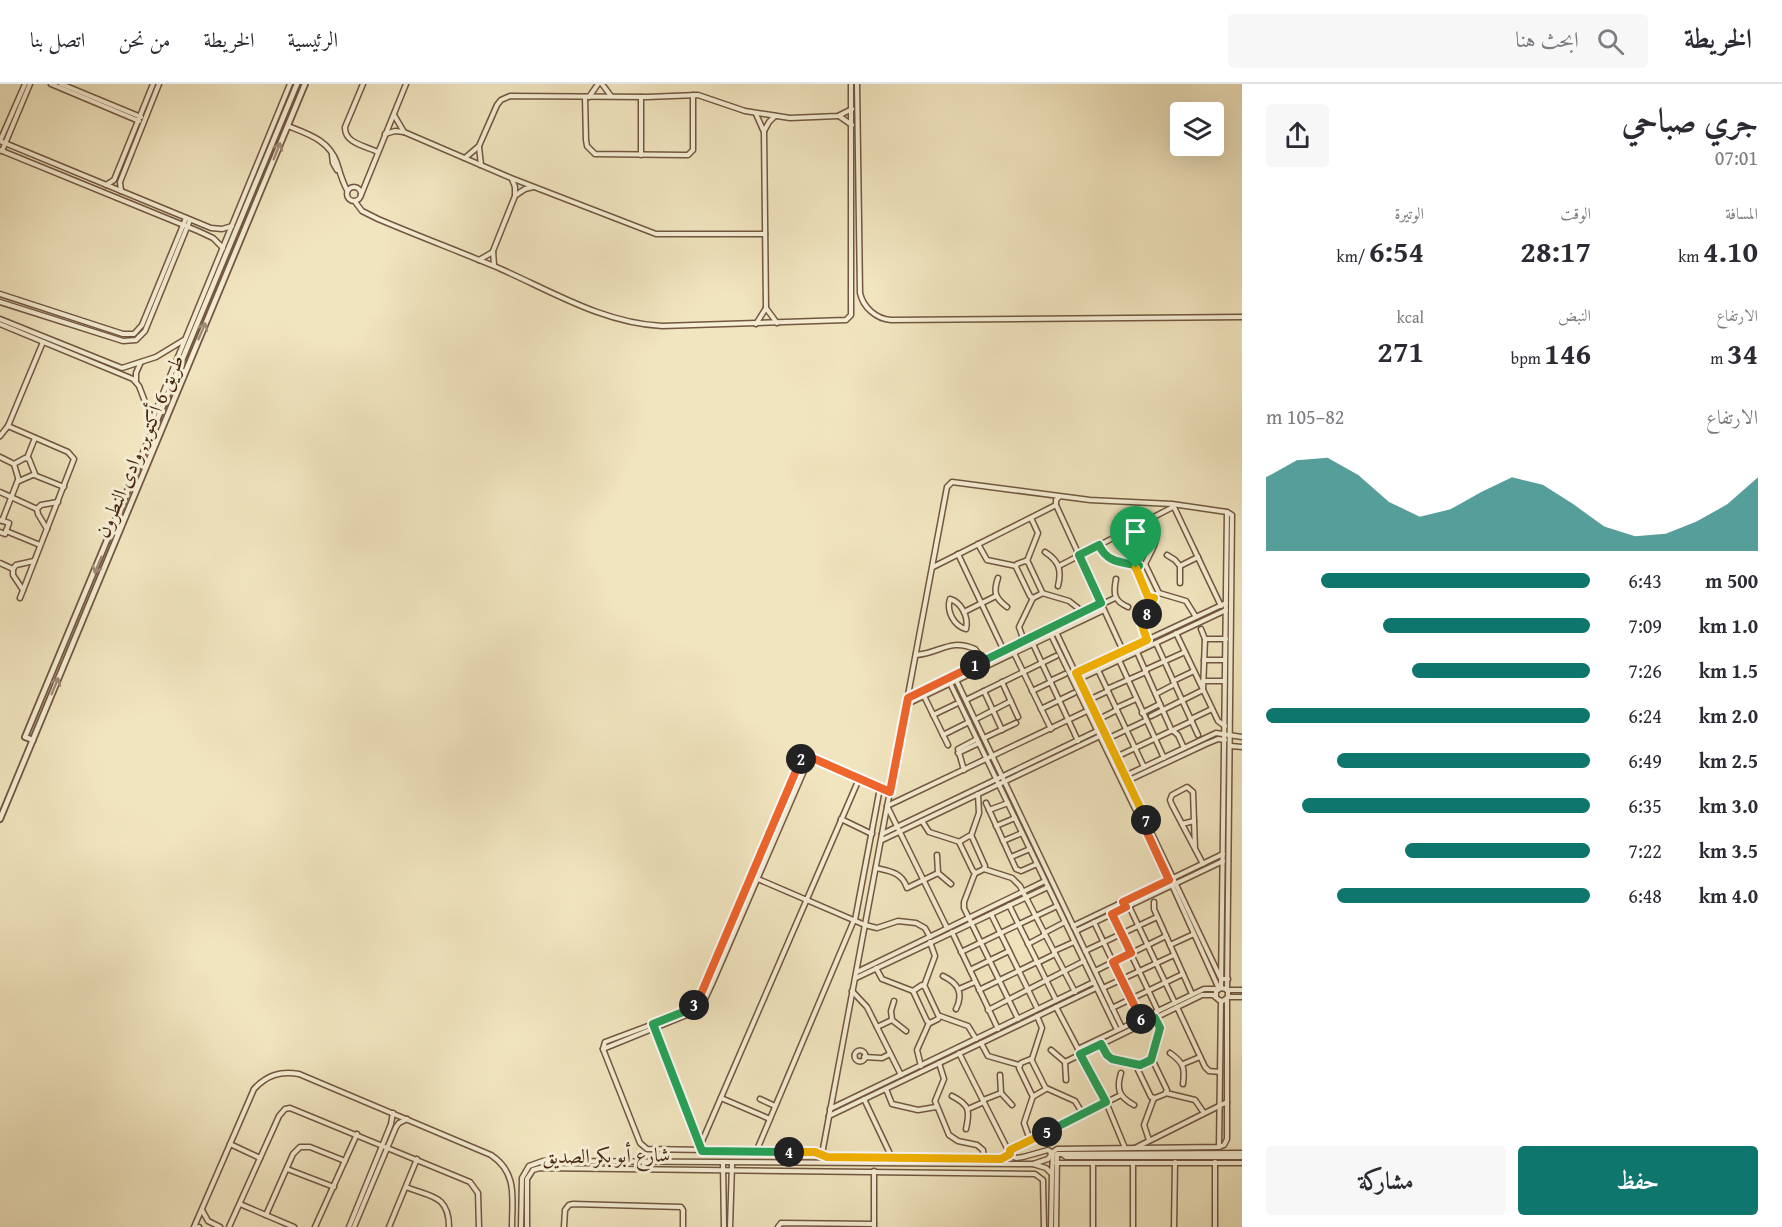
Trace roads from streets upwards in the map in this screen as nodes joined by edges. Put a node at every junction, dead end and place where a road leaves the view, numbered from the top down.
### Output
1 (25, 84) edge
2 (30, 84) edge
3 (51, 84) edge
4 (61, 84) edge
5 (153, 84) edge
6 (159, 84) edge
7 (290, 84) edge
8 (297, 84) edge
9 (305, 84) edge
10 (363, 84) edge
11 (406, 84) edge
12 (600, 84) edge
13 (851, 84) edge
14 (857, 84) edge
15 (693, 95) junction
16 (611, 96) junction
17 (587, 97) junction
18 (641, 97) junction
19 (852, 109) junction
20 (756, 113) junction
21 (393, 114) junction
22 (775, 116) junction
23 (838, 116) junction
24 (139, 118) junction
25 (144, 121) junction
26 (852, 125) junction
27 (288, 126) junction
28 (404, 132) junction
29 (764, 132) junction
30 (385, 134) junction
31 (2, 142) edge
32 (479, 147) junction
33 (1, 150) edge
34 (378, 152) junction
35 (641, 156) junction
36 (465, 158) junction
37 (481, 165) junction
38 (512, 178) junction
39 (368, 179) junction
40 (106, 185) junction
41 (355, 186) junction
42 (535, 187) junction
43 (347, 190) junction
44 (122, 192) junction
45 (362, 195) junction
46 (515, 196) junction
47 (243, 199) junction
48 (249, 202) junction
49 (356, 203) junction
50 (256, 204) junction
51 (188, 219) junction
52 (201, 224) junction
53 (186, 225) junction
54 (232, 226) junction
55 (198, 231) junction
56 (765, 234) junction
57 (223, 248) junction
58 (493, 251) junction
59 (479, 260) junction
60 (494, 266) junction
61 (0, 294) edge
62 (0, 302) edge
63 (766, 308) junction
64 (1242, 317) edge
65 (0, 319) edge
66 (0, 324) edge
67 (755, 324) junction
68 (777, 324) junction
69 (10, 326) junction
70 (186, 338) junction
71 (42, 342) junction
72 (81, 351) junction
73 (88, 354) junction
74 (79, 357) junction
75 (86, 360) junction
76 (106, 362) junction
77 (141, 363) junction
78 (116, 366) junction
79 (104, 367) junction
80 (114, 371) junction
81 (136, 381) junction
82 (8, 426) junction
83 (0, 436) edge
84 (35, 438) junction
85 (0, 457) edge
86 (27, 458) junction
87 (14, 464) junction
88 (34, 475) junction
89 (18, 480) junction
90 (64, 488) junction
91 (0, 492) edge
92 (1060, 496) junction
93 (12, 497) junction
94 (58, 502) junction
95 (1056, 506) junction
96 (1173, 506) junction
97 (37, 509) junction
98 (1227, 512) junction
99 (1031, 518) junction
100 (1152, 518) junction
101 (1, 520) edge
102 (47, 529) junction
103 (6, 531) junction
104 (0, 532) edge
105 (978, 544) junction
106 (40, 545) junction
107 (1099, 545) junction
108 (1044, 552) dead end
109 (958, 554) junction
110 (1079, 555) junction
111 (1167, 555) dead end
112 (1198, 557) junction
113 (34, 561) junction
114 (1027, 561) junction
115 (0, 563) edge
116 (1145, 564) junction
117 (1016, 566) junction
118 (1059, 566) junction
119 (1139, 566) junction
120 (1180, 566) junction
121 (932, 567) junction
122 (13, 569) junction
123 (998, 578) dead end
124 (1116, 579) dead end
125 (1180, 583) dead end
126 (1059, 586) dead end
127 (23, 590) junction
128 (1042, 593) junction
129 (1159, 593) junction
130 (996, 596) junction
131 (1115, 597) junction
132 (20, 598) dead end
133 (1033, 598) junction
134 (1154, 598) junction
135 (982, 603) junction
136 (1101, 603) junction
137 (1226, 603) junction
138 (1221, 606) junction
139 (1007, 607) dead end
140 (1128, 608) dead end
141 (1104, 610) junction
142 (1225, 611) junction
143 (964, 612) junction
144 (1083, 612) junction
145 (1196, 617) junction
146 (1182, 624) junction
147 (1201, 629) dead end
148 (1185, 630) junction
149 (1056, 632) junction
150 (1176, 633) junction
151 (1051, 635) junction
152 (1205, 639) junction
153 (1226, 639) junction
154 (1147, 640) junction
155 (1024, 641) junction
156 (1156, 643) junction
157 (1033, 644) junction
158 (1026, 647) junction
159 (1064, 649) junction
160 (1004, 651) junction
161 (1123, 651) junction
162 (1137, 652) junction
163 (1185, 652) junction
164 (1014, 653) junction
165 (1057, 654) junction
166 (916, 655) junction
167 (1119, 660) junction
168 (1204, 660) junction
169 (1223, 660) dead end
170 (984, 661) junction
171 (1164, 662) junction
172 (1042, 663) junction
173 (967, 669) junction
174 (1098, 670) junction
175 (1145, 671) junction
176 (1194, 671) junction
177 (1023, 672) junction
178 (1076, 673) junction
179 (1225, 673) junction
180 (1232, 673) junction
181 (969, 674) junction
182 (1065, 674) dead end
183 (1079, 679) junction
184 (956, 680) junction
185 (1127, 680) junction
186 (1203, 681) junction
187 (1223, 681) dead end
188 (1002, 682) junction
189 (1050, 682) junction
190 (1174, 682) junction
191 (950, 683) junction
192 (1107, 690) junction
193 (1203, 690) junction
194 (984, 691) junction
195 (1032, 691) junction
196 (1074, 693) dead end
197 (1156, 694) junction
198 (924, 696) junction
199 (908, 698) junction
200 (1093, 698) dead end
201 (968, 699) dead end
202 (1136, 699) junction
203 (1059, 700) junction
204 (1182, 700) junction
205 (1011, 701) junction
206 (906, 704) junction
207 (956, 704) dead end
208 (1160, 704) junction
209 (1041, 709) junction
210 (1093, 709) junction
211 (1117, 709) junction
212 (1212, 709) junction
213 (993, 710) junction
214 (1163, 710) junction
215 (1088, 711) junction
216 (1142, 713) junction
217 (933, 715) junction
218 (1151, 716) dead end
219 (1018, 717) dead end
220 (1103, 717) dead end
221 (978, 718) dead end
222 (1068, 720) junction
223 (1191, 720) junction
224 (1145, 721) junction
225 (969, 722) junction
226 (1016, 723) dead end
227 (1225, 726) junction
228 (1051, 729) junction
229 (1002, 730) junction
230 (1126, 730) junction
231 (1173, 730) junction
232 (1099, 734) junction
233 (1225, 734) junction
234 (943, 735) junction
235 (1231, 736) junction
236 (1200, 737) junction
237 (1242, 737) edge
238 (1109, 738) dead end
239 (984, 739) junction
240 (1154, 739) junction
241 (33, 740) junction
242 (978, 741) junction
243 (1078, 741) junction
244 (1225, 742) junction
245 (948, 745) dead end
246 (1203, 745) junction
247 (1231, 746) junction
248 (1242, 747) edge
249 (1135, 748) junction
250 (1184, 748) junction
251 (992, 756) junction
252 (810, 757) junction
253 (1114, 758) junction
254 (1164, 758) junction
255 (987, 759) junction
256 (1144, 767) junction
257 (964, 770) junction
258 (859, 779) junction
259 (1003, 779) junction
260 (1126, 779) junction
261 (998, 782) junction
262 (880, 788) junction
263 (890, 792) junction
264 (978, 794) junction
265 (986, 802) dead end
266 (1008, 802) junction
267 (887, 806) junction
268 (943, 808) junction
269 (989, 810) junction
270 (1224, 810) junction
271 (1230, 810) junction
272 (1, 815) edge
273 (1015, 818) junction
274 (842, 819) junction
275 (922, 821) junction
276 (1194, 821) junction
277 (1182, 824) junction
278 (1146, 825) junction
279 (996, 826) junction
280 (899, 829) junction
281 (1022, 833) junction
282 (872, 834) junction
283 (882, 834) junction
284 (971, 836) junction
285 (1031, 838) junction
286 (881, 840) junction
287 (1003, 841) junction
288 (1026, 841) junction
289 (960, 842) junction
290 (1030, 849) junction
291 (1195, 849) junction
292 (1223, 854) junction
293 (937, 855) dead end
294 (1011, 857) junction
295 (1223, 861) junction
296 (1037, 864) junction
297 (1203, 864) junction
298 (876, 868) junction
299 (984, 869) junction
300 (938, 873) junction
301 (975, 873) junction
302 (751, 876) junction
303 (756, 878) junction
304 (1172, 879) junction
305 (924, 880) junction
306 (1045, 881) junction
307 (951, 884) dead end
308 (1174, 884) junction
309 (1048, 887) junction
310 (1023, 892) junction
311 (1026, 897) junction
312 (1060, 898) junction
313 (807, 900) junction
314 (1055, 901) junction
315 (1123, 902) junction
316 (1154, 902) dead end
317 (1009, 905) junction
318 (1057, 906) junction
319 (1127, 907) junction
320 (1222, 910) junction
321 (982, 911) junction
322 (1229, 911) junction
323 (991, 914) junction
324 (1112, 914) junction
325 (1035, 915) junction
326 (984, 917) junction
327 (1157, 917) junction
328 (969, 918) junction
329 (854, 920) junction
330 (1191, 920) junction
331 (1065, 922) junction
332 (1094, 922) junction
333 (972, 923) junction
334 (1018, 924) junction
335 (865, 925) junction
336 (1138, 926) junction
337 (947, 928) junction
338 (1074, 929) junction
339 (952, 932) junction
340 (1000, 933) junction
341 (1045, 934) junction
342 (1121, 934) junction
343 (1194, 934) junction
344 (1166, 936) junction
345 (930, 939) junction
346 (981, 942) junction
347 (1074, 942) junction
348 (1104, 942) junction
349 (1028, 944) junction
350 (1148, 945) junction
351 (1170, 945) junction
352 (1010, 951) junction
353 (1085, 951) junction
354 (1222, 951) junction
355 (961, 952) junction
356 (1055, 953) junction
357 (1131, 953) junction
358 (1174, 955) junction
359 (1210, 955) junction
360 (990, 961) junction
361 (1084, 961) junction
362 (884, 962) junction
363 (1037, 962) junction
364 (1113, 962) junction
365 (1156, 963) junction
366 (876, 968) junction
367 (970, 970) junction
368 (1019, 971) junction
369 (1064, 971) junction
370 (1095, 971) junction
371 (1139, 971) junction
372 (856, 972) junction
373 (1183, 974) junction
374 (943, 976) dead end
375 (855, 978) junction
376 (1214, 979) junction
377 (1221, 979) junction
378 (1228, 979) junction
379 (999, 980) junction
380 (1046, 980) junction
381 (1122, 980) junction
382 (975, 982) junction
383 (1094, 982) junction
384 (1166, 983) junction
385 (924, 986) junction
386 (1096, 988) junction
387 (1103, 988) junction
388 (959, 989) junction
389 (1028, 989) junction
390 (1219, 989) junction
391 (979, 990) junction
392 (1206, 990) junction
393 (1227, 990) junction
394 (1242, 990) edge
395 (852, 991) junction
396 (913, 991) junction
397 (1149, 991) junction
398 (1075, 992) junction
399 (1192, 994) junction
400 (1216, 997) junction
401 (1242, 997) edge
402 (1054, 998) dead end
403 (1227, 998) junction
404 (1009, 999) junction
405 (1131, 999) junction
406 (894, 1001) dead end
407 (1221, 1001) junction
408 (1176, 1005) junction
409 (1036, 1006) dead end
410 (1056, 1007) junction
411 (1112, 1008) junction
412 (956, 1009) dead end
413 (988, 1010) junction
414 (1158, 1011) junction
415 (1028, 1014) junction
416 (939, 1016) junction
417 (1037, 1016) junction
418 (1155, 1018) junction
419 (1018, 1019) junction
420 (1030, 1019) junction
421 (892, 1020) junction
422 (1142, 1021) junction
423 (929, 1023) junction
424 (654, 1027) junction
425 (877, 1027) junction
426 (998, 1029) junction
427 (1120, 1029) junction
428 (906, 1031) dead end
429 (976, 1039) junction
430 (981, 1043) junction
431 (1101, 1044) junction
432 (1051, 1050) dead end
433 (1079, 1052) junction
434 (959, 1053) junction
435 (1170, 1053) dead end
436 (890, 1054) junction
437 (864, 1057) dead end
438 (1200, 1058) junction
439 (1032, 1059) junction
440 (1151, 1060) junction
441 (1065, 1062) junction
442 (939, 1063) junction
443 (923, 1064) junction
444 (1183, 1064) junction
445 (1019, 1065) junction
446 (1140, 1065) junction
447 (928, 1069) junction
448 (1220, 1072) junction
449 (1121, 1073) dead end
450 (901, 1075) junction
451 (1000, 1075) dead end
452 (1066, 1080) dead end
453 (1183, 1084) dead end
454 (1046, 1088) junction
455 (886, 1089) junction
456 (1001, 1093) junction
457 (1166, 1093) junction
458 (1121, 1095) junction
459 (952, 1096) dead end
460 (1033, 1096) junction
461 (721, 1098) junction
462 (1154, 1098) junction
463 (760, 1099) dead end
464 (864, 1099) junction
465 (983, 1101) junction
466 (1106, 1102) junction
467 (1227, 1102) junction
468 (1012, 1105) dead end
469 (1220, 1105) junction
470 (775, 1106) junction
471 (1134, 1106) dead end
472 (936, 1107) junction
473 (830, 1109) junction
474 (968, 1109) junction
475 (393, 1113) junction
476 (1204, 1113) junction
477 (1083, 1114) junction
478 (829, 1116) junction
479 (407, 1119) junction
480 (770, 1119) junction
481 (966, 1129) dead end
482 (357, 1134) junction
483 (1030, 1140) junction
484 (1149, 1140) junction
485 (230, 1144) junction
486 (385, 1146) junction
487 (1219, 1147) junction
488 (701, 1148) junction
489 (1125, 1148) junction
490 (1134, 1148) junction
491 (756, 1152) junction
492 (1010, 1152) junction
493 (822, 1154) junction
494 (1062, 1154) junction
495 (1171, 1155) junction
496 (1242, 1155) edge
497 (260, 1158) junction
498 (892, 1158) junction
499 (984, 1158) junction
500 (417, 1159) junction
501 (1116, 1160) junction
502 (1229, 1160) junction
503 (345, 1161) junction
504 (573, 1162) junction
505 (628, 1162) junction
506 (1175, 1162) junction
507 (1215, 1162) junction
508 (653, 1163) junction
509 (844, 1163) junction
510 (1056, 1163) junction
511 (1094, 1163) junction
512 (1133, 1163) junction
513 (1242, 1163) edge
514 (723, 1164) junction
515 (732, 1164) junction
516 (907, 1164) junction
517 (1033, 1164) junction
518 (529, 1166) junction
519 (573, 1168) junction
520 (286, 1169) junction
521 (628, 1169) junction
522 (653, 1169) junction
523 (723, 1170) junction
524 (731, 1171) junction
525 (844, 1171) junction
526 (874, 1171) junction
527 (532, 1172) junction
528 (907, 1172) junction
529 (1052, 1174) junction
530 (334, 1187) junction
531 (406, 1187) junction
532 (240, 1204) junction
533 (202, 1208) junction
534 (724, 1214) junction
535 (730, 1214) junction
536 (266, 1215) junction
537 (1044, 1216) junction
538 (1051, 1216) junction
539 (874, 1225) edge
540 (197, 1227) edge
541 (220, 1227) edge
542 (229, 1227) edge
543 (294, 1227) edge
544 (315, 1227) edge
545 (349, 1227) edge
546 (354, 1227) edge
547 (389, 1227) edge
548 (449, 1227) edge
549 (479, 1227) edge
550 (512, 1227) edge
551 (521, 1227) edge
552 (527, 1227) edge
553 (564, 1227) edge
554 (683, 1227) edge
555 (724, 1227) edge
556 (730, 1227) edge
557 (778, 1227) edge
558 (1044, 1227) edge
559 (1051, 1227) edge
560 (1056, 1227) edge
561 (1093, 1227) edge
562 (1133, 1227) edge
563 (1174, 1227) edge
564 (1215, 1227) edge

1 - 31 street
2 - 31 street
3 - 24 street
4 - 24 street
5 - 24 street
6 - 25 street
7 - 47 street
8 - 48 street, طريق 6 أكتوبر, وادى النطرون
9 - 27 street, طريق 6 أكتوبر, وادى النطرون
10 - 34 street
11 - 21 street
12 - 16 street
12 - 17 street
13 - 19 street
14 - 64 street
15 - 18 street
15 - 20 street
15 - 35 street
16 - 17 street
16 - 18 street
17 - 32 street
17 - 35 street
18 - 35 street
19 - 23 street
19 - 26 street
20 - 22 street
20 - 29 street
21 - 28 street
21 - 30 street
22 - 23 street
22 - 29 street
23 - 26 street
24 - 25 street
24 - 40 street
25 - 44 street
26 - 68 street
27 - 43 street
50 -> 27 street, طريق 6 أكتوبر, وادى النطرون
28 - 30 street
28 - 36 street
29 - 56 street
30 - 34 street
31 - 33 street
31 - 40 street
32 - 36 street
32 - 37 street
33 - 53 street
34 - 39 street
36 - 37 street
37 - 38 street
38 - 42 street
38 - 46 street
39 - 41 street
39 - 45 street
40 - 44 street
41 - 43 street
41 - 45 street
42 - 46 street
42 - 56 street
43 - 49 street
44 - 51 street
45 - 49 street
46 - 58 street
47 - 48 street
47 - 54 street
48 - 50 street
48 -> 241 street, طريق 6 أكتوبر, وادى النطرون
49 - 59 street
241 -> 50 street, طريق 6 أكتوبر, وادى النطرون
51 - 52 street
51 - 53 street
52 - 54 street
52 - 55 street
53 - 55 street
53 - 61 street
53 - 62 street
54 - 57 street
55 - 57 street
56 - 63 street
57 - 70 street
58 - 59 street
58 - 60 street
59 - 60 street
60 - 67 street
63 - 67 street
63 - 68 street
65 - 69 street
66 - 69 street
67 - 68 street
69 - 71 street
69 - 72 street
70 - 77 street
70 - 81 street
71 - 74 street
71 - 82 street
72 - 73 street
72 - 74 street
73 - 75 street
73 - 76 street
74 - 75 street
75 - 79 street
76 - 78 street
76 - 79 street
77 - 78 street
77 - 81 street
78 - 80 street
79 - 80 street
80 - 81 street
82 - 83 street
82 - 84 street
84 - 86 street
84 - 90 street
85 - 87 street
86 - 87 street
86 - 88 street
87 - 89 street
88 - 89 street
88 - 90 street
89 - 93 street
90 - 94 street
91 - 93 street
92 - 95 street
92 - 96 street
92 - 121 street
93 - 97 street
93 - 101 street
94 - 97 street
94 - 102 street
95 - 99 street
95 - 110 street
96 - 98 street
96 - 100 street
96 - 112 street
97 - 102 street
98 - 137 street
98 - 180 street
99 - 105 street
99 - 114 street
100 - 107 street
100 - 116 street
101 - 103 street
102 - 106 street
103 - 104 street
103 - 106 street
105 - 109 street
105 - 117 street
106 - 113 street
107 - 110 street
107 - 119 street
108 - 118 street
109 - 121 street
109 - 135 street
110 - 118 street
110 - 136 street
111 - 120 street
112 - 120 street
112 - 138 street
113 - 122 street
113 - 127 street
114 - 117 street
114 - 128 street
115 - 122 street
116 - 119 street
116 - 129 street
117 - 133 street
118 - 126 street
119 - 134 street
120 - 125 street
121 - 166 street
122 - 127 street
123 - 130 street
124 - 131 street
127 - 132 street
128 - 133 street
128 - 144 street
129 - 134 street
129 - 145 street
130 - 135 street
130 - 139 street
131 - 136 street
131 - 140 street
133 - 155 street
134 - 154 street
135 - 143 street
135 - 160 street
136 - 141 street
136 - 144 street
137 - 138 street
137 - 142 street
138 - 142 street
138 - 145 street
141 - 149 street
141 - 161 street
142 - 148 street
142 - 153 street
143 - 143 street
144 - 155 street
145 - 146 street
146 - 148 street
146 - 154 street
147 - 152 street
148 - 150 street
149 - 151 street
149 - 159 street
150 - 156 street
150 - 163 street
151 - 157 street
151 - 165 street
152 - 153 street
152 - 168 street
153 - 179 street
154 - 161 street
155 - 158 street
155 - 160 street
156 - 162 street
156 - 171 street
157 - 158 street
157 - 172 street
158 - 164 street
159 - 165 street
159 - 178 street
160 - 170 street
161 - 178 street
162 - 167 street
162 - 175 street
163 - 171 street
163 - 176 street
164 - 177 street
164 - 181 street
165 - 172 street
165 - 215 street
166 - 170 street
166 - 199 street
167 - 174 street
167 - 185 street
168 - 169 street
168 - 186 street
170 - 173 street
171 - 175 street
171 - 190 street
172 - 177 street
172 - 189 street
173 - 181 street
173 - 199 street
174 - 183 street
174 - 192 street
175 - 185 street
175 - 197 street
176 - 190 street
176 - 193 street
177 - 188 street
177 - 195 street
178 - 183 street
179 - 180 street
179 - 227 street
180 - 235 street
181 - 184 street
182 - 189 street
183 - 210 street
184 - 191 street
184 - 239 street
185 - 192 street
185 - 202 street
186 - 187 street
186 - 193 street
188 - 194 street
188 - 205 street
189 - 195 street
189 - 203 street
190 - 197 street
190 - 204 street
191 - 198 street
191 - 225 street
192 - 200 street
192 - 211 street
193 - 204 street
193 - 212 street
194 - 201 street
194 - 213 street
195 - 209 street
196 - 203 street
197 - 208 street
198 - 206 street
198 - 217 street
199 - 206 street
202 - 211 street
202 - 216 street
203 - 209 street
203 - 222 street
204 - 214 street
204 - 223 street
205 - 213 street
205 - 219 street
206 - 263 street
207 - 217 street
208 - 214 street
208 - 216 street
209 - 228 street
210 - 215 street
210 - 253 street
211 - 220 street
211 - 230 street
212 - 223 street
212 - 227 street
213 - 221 street
213 - 229 street
214 - 218 street
214 - 231 street
215 - 222 street
215 - 232 street
216 - 224 street
217 - 234 street
222 - 228 street
222 - 243 street
223 - 231 street
223 - 236 street
224 - 230 street
224 - 240 street
225 - 234 street
225 - 242 street
226 - 229 street
227 - 233 street
228 - 251 street
229 - 239 street
230 - 238 street
230 - 249 street
231 - 240 street
231 - 250 street
232 - 243 street
232 - 253 street
232 - 259 street
233 - 235 street
233 - 236 street
233 - 244 street
234 - 245 street
235 - 237 street
235 - 247 street
236 - 246 street
236 - 250 street
237 - 248 street
239 - 251 street
240 - 249 street
240 - 254 street
241 - 272 street, طريق 6 أكتوبر, وادى النطرون
242 - 255 street
242 - 257 street
243 - 259 street
244 - 246 street
244 - 247 street
244 - 270 street
246 - 260 street
247 - 248 street
247 - 271 street
249 - 253 street
249 - 256 street
250 - 254 street
251 - 255 street
251 - 259 street
252 - 258 street
252 - 302 street
252 - 303 street
253 - 260 street
253 - 278 street
254 - 256 street
255 - 257 street
255 - 261 street
256 - 260 street
257 - 267 street
258 - 262 street
258 - 274 street
259 - 261 street
259 - 285 street
260 - 278 street
261 - 264 street
261 - 266 street
261 - 268 street
262 - 263 street
262 - 282 street
263 - 267 street
264 - 268 street
264 - 284 street
265 - 269 street
266 - 269 street
266 - 273 street
267 - 280 street
267 - 283 street
268 - 275 street
268 - 280 street
269 - 279 street
270 - 271 street
270 - 292 street
271 - 322 street
273 - 279 street
273 - 281 street
274 - 282 street
274 - 313 street
275 - 280 street
275 - 289 street
276 - 277 street
276 - 277 street
276 - 291 street
277 - 291 street
278 - 304 street
279 - 287 street
280 - 283 street
280 - 286 street
280 - 305 street
281 - 287 street
281 - 288 street
282 - 329 street
283 - 286 street
284 - 289 street
284 - 299 street
285 - 288 street
285 - 312 street
286 - 298 street
287 - 294 street
288 - 290 street
289 - 301 street
290 - 294 street
290 - 296 street
291 - 297 street
292 - 295 street
292 - 297 street
293 - 300 street
294 - 296 street
295 - 308 street
295 - 320 street
296 - 306 street
297 - 304 street
298 - 305 street
298 - 335 street
299 - 301 street
299 - 310 street
300 - 305 street
300 - 307 street
301 - 328 street
302 - 303 street
302 - 424 street
303 - 313 street
303 - 424 street
304 - 308 street
304 - 315 street
305 - 337 street
306 - 309 street
306 - 310 street
308 - 319 street
308 - 330 street
309 - 311 street
309 - 314 street
310 - 311 street
310 - 321 street
311 - 317 street
311 - 325 street
312 - 314 street
312 - 338 street
313 - 329 street
313 - 461 street
314 - 318 street
315 - 319 street
315 - 338 street
316 - 327 street
317 - 323 street
317 - 334 street
318 - 325 street
318 - 331 street
319 - 324 street
319 - 336 street
320 - 322 street
320 - 354 street
321 - 326 street
321 - 328 street
322 - 378 street
323 - 326 street
323 - 340 street
324 - 332 street
324 - 342 street
325 - 334 street
325 - 341 street
326 - 333 street
327 - 336 street
327 - 344 street
328 - 333 street
328 - 337 street
329 - 335 street
329 - 470 street
330 - 343 street
330 - 359 street
331 - 341 street
331 - 347 street
332 - 338 street
332 - 348 street
333 - 339 street
333 - 346 street
334 - 340 street
334 - 349 street
335 - 345 street
335 - 372 street
336 - 342 street
336 - 350 street
337 - 345 street
338 - 353 street
339 - 345 street
339 - 355 street
340 - 346 street
340 - 352 street
341 - 349 street
341 - 356 street
342 - 348 street
342 - 357 street
343 - 351 street
343 - 376 street
344 - 350 street
344 - 351 street
345 - 362 street
345 - 385 street
346 - 355 street
346 - 360 street
347 - 356 street
347 - 361 street
348 - 353 street
348 - 364 street
349 - 363 street
350 - 357 street
350 - 365 street
351 - 358 street
352 - 360 street
352 - 368 street
353 - 370 street
354 - 359 street
354 - 377 street
355 - 367 street
356 - 363 street
356 - 369 street
357 - 364 street
357 - 371 street
358 - 365 street
358 - 373 street
359 - 377 street
360 - 367 street
360 - 379 street
361 - 369 street
361 - 383 street
362 - 366 street
362 - 372 street
363 - 368 street
363 - 380 street
364 - 370 street
364 - 381 street
365 - 371 street
365 - 384 street
366 - 375 street
366 - 396 street
367 - 382 street
368 - 379 street
368 - 389 street
369 - 380 street
369 - 398 street
370 - 387 street
371 - 381 street
371 - 397 street
372 - 375 street
373 - 384 street
373 - 399 street
374 - 388 street
375 - 395 street
376 - 390 street
376 - 392 street
377 - 378 street
377 - 390 street
378 - 393 street
379 - 391 street
379 - 404 street
380 - 389 street
380 - 402 street
381 - 387 street
381 - 405 street
382 - 388 street
382 - 391 street
383 - 386 street
383 - 398 street
384 - 397 street
384 - 408 street
385 - 396 street
385 - 416 street
386 - 410 street
386 - 427 street
387 - 411 street
388 - 412 street
389 - 404 street
389 - 409 street
390 - 392 street
390 - 393 street
390 - 400 street
391 - 413 street
392 - 399 street
392 - 400 street
392 - 408 street
393 - 394 street
393 - 403 street
395 - 425 street
395 - 473 street
396 - 423 street
397 - 405 street
397 - 414 street
398 - 415 street
399 - 408 street
400 - 407 street
401 - 403 street
403 - 407 street
403 - 467 street
404 - 413 street
404 - 419 street
405 - 411 street
405 - 422 street
406 - 421 street
407 - 448 street
408 - 414 street
408 - 418 street
408 - 438 street
410 - 417 street
410 - 433 street
411 - 427 street
413 - 426 street
414 - 422 street
415 - 419 street
415 - 420 street
416 - 423 street
416 - 429 street
417 - 420 street
417 - 439 street
418 - 422 street
418 - 440 street
419 - 426 street
420 - 430 street
421 - 425 street
421 - 428 street
422 - 427 street
422 - 431 street
423 - 443 street
424 - 488 street
424 - 488 street
425 - 436 street
426 - 429 street
427 - 433 street
429 - 443 street
430 - 434 street
430 - 445 street
431 - 433 street
431 - 446 street
432 - 441 street
433 - 441 street
433 - 466 street
434 - 442 street
434 - 465 street
435 - 444 street
436 - 437 street
436 - 450 street
438 - 444 street
438 - 448 street
439 - 445 street
439 - 454 street
440 - 446 street
440 - 457 street
441 - 452 street
442 - 447 street
442 - 472 street
443 - 447 street
443 - 450 street
444 - 453 street
445 - 460 street
446 - 462 street
447 - 455 street
448 - 469 street
449 - 458 street
450 - 473 street
451 - 456 street
454 - 460 street
454 - 477 street
455 - 464 street
455 - 472 street
456 - 465 street
456 - 468 street
457 - 462 street
457 - 476 street
458 - 466 street
458 - 471 street
459 - 474 street
460 - 483 street
461 - 480 street
461 - 488 street
462 - 484 street
463 - 470 street
464 - 478 street
464 - 498 street
465 - 474 street
465 - 492 street
466 - 477 street
466 - 489 street
467 - 469 street
467 - 487 street
469 - 476 street
469 - 487 street
470 - 480 street
472 - 499 street
473 - 478 street
474 - 481 street
475 - 479 street
475 - 485 street
475 - 486 street
476 - 484 street
477 - 483 street
478 - 493 street
479 - 486 street
479 - 550 street
480 - 491 street
482 - 486 street
482 - 497 street
482 - 503 street
483 - 492 street
484 - 490 street
485 - 497 street
485 - 533 street
486 - 500 street
486 - 545 street
486 - 546 street
487 - 490 street
488 - 491 street
489 - 490 street
489 - 529 street
491 - 493 street
492 - 499 street
492 - 517 street
493 - 498 street
494 - 495 street
494 - 501 street
494 - 510 street
495 - 496 street
495 - 501 street
495 - 502 street
496 - 502 street
497 - 532 street
498 - 499 street
500 - 531 street
500 - 549 street
501 - 511 street
501 - 512 street
502 - 507 street
502 - 513 street
503 - 520 street
503 - 530 street
504 - 505 street
504 - 518 street
504 - 519 street
505 - 508 street
505 - 521 street
506 - 507 street
506 - 512 street
506 - 563 street
507 - 564 street
508 - 514 street
508 - 522 street
509 - 515 street
509 - 516 street
509 - 525 street
510 - 511 street
510 - 560 street
511 - 561 street
512 - 562 street
514 - 515 street
514 - 523 street
515 - 524 street
516 - 517 street
516 - 528 street
517 - 529 street
518 - 527 street
518 - 551 street
519 - 521 street, شارع أبو بكر الصديق
519 - 527 street, شارع أبو بكر الصديق
520 - 530 street
520 - 536 street
521 - 522 street, شارع أبو بكر الصديق
522 - 523 street, شارع أبو بكر الصديق
523 - 524 street, شارع أبو بكر الصديق
523 - 534 street
524 - 525 street, شارع أبو بكر الصديق
524 - 535 street
525 - 526 street, شارع أبو بكر الصديق
526 - 528 street, شارع أبو بكر الصديق
526 - 539 street
527 - 552 street
528 - 537 street, شارع أبو بكر الصديق
529 - 538 street
530 - 544 street
531 - 547 street
531 - 548 street
532 - 536 street
532 - 542 street
533 - 540 street
533 - 541 street
534 - 535 street
534 - 555 street
535 - 556 street
536 - 543 street
537 - 538 street
537 - 558 street
538 - 559 street
539 - 557 street
553 - 554 street

